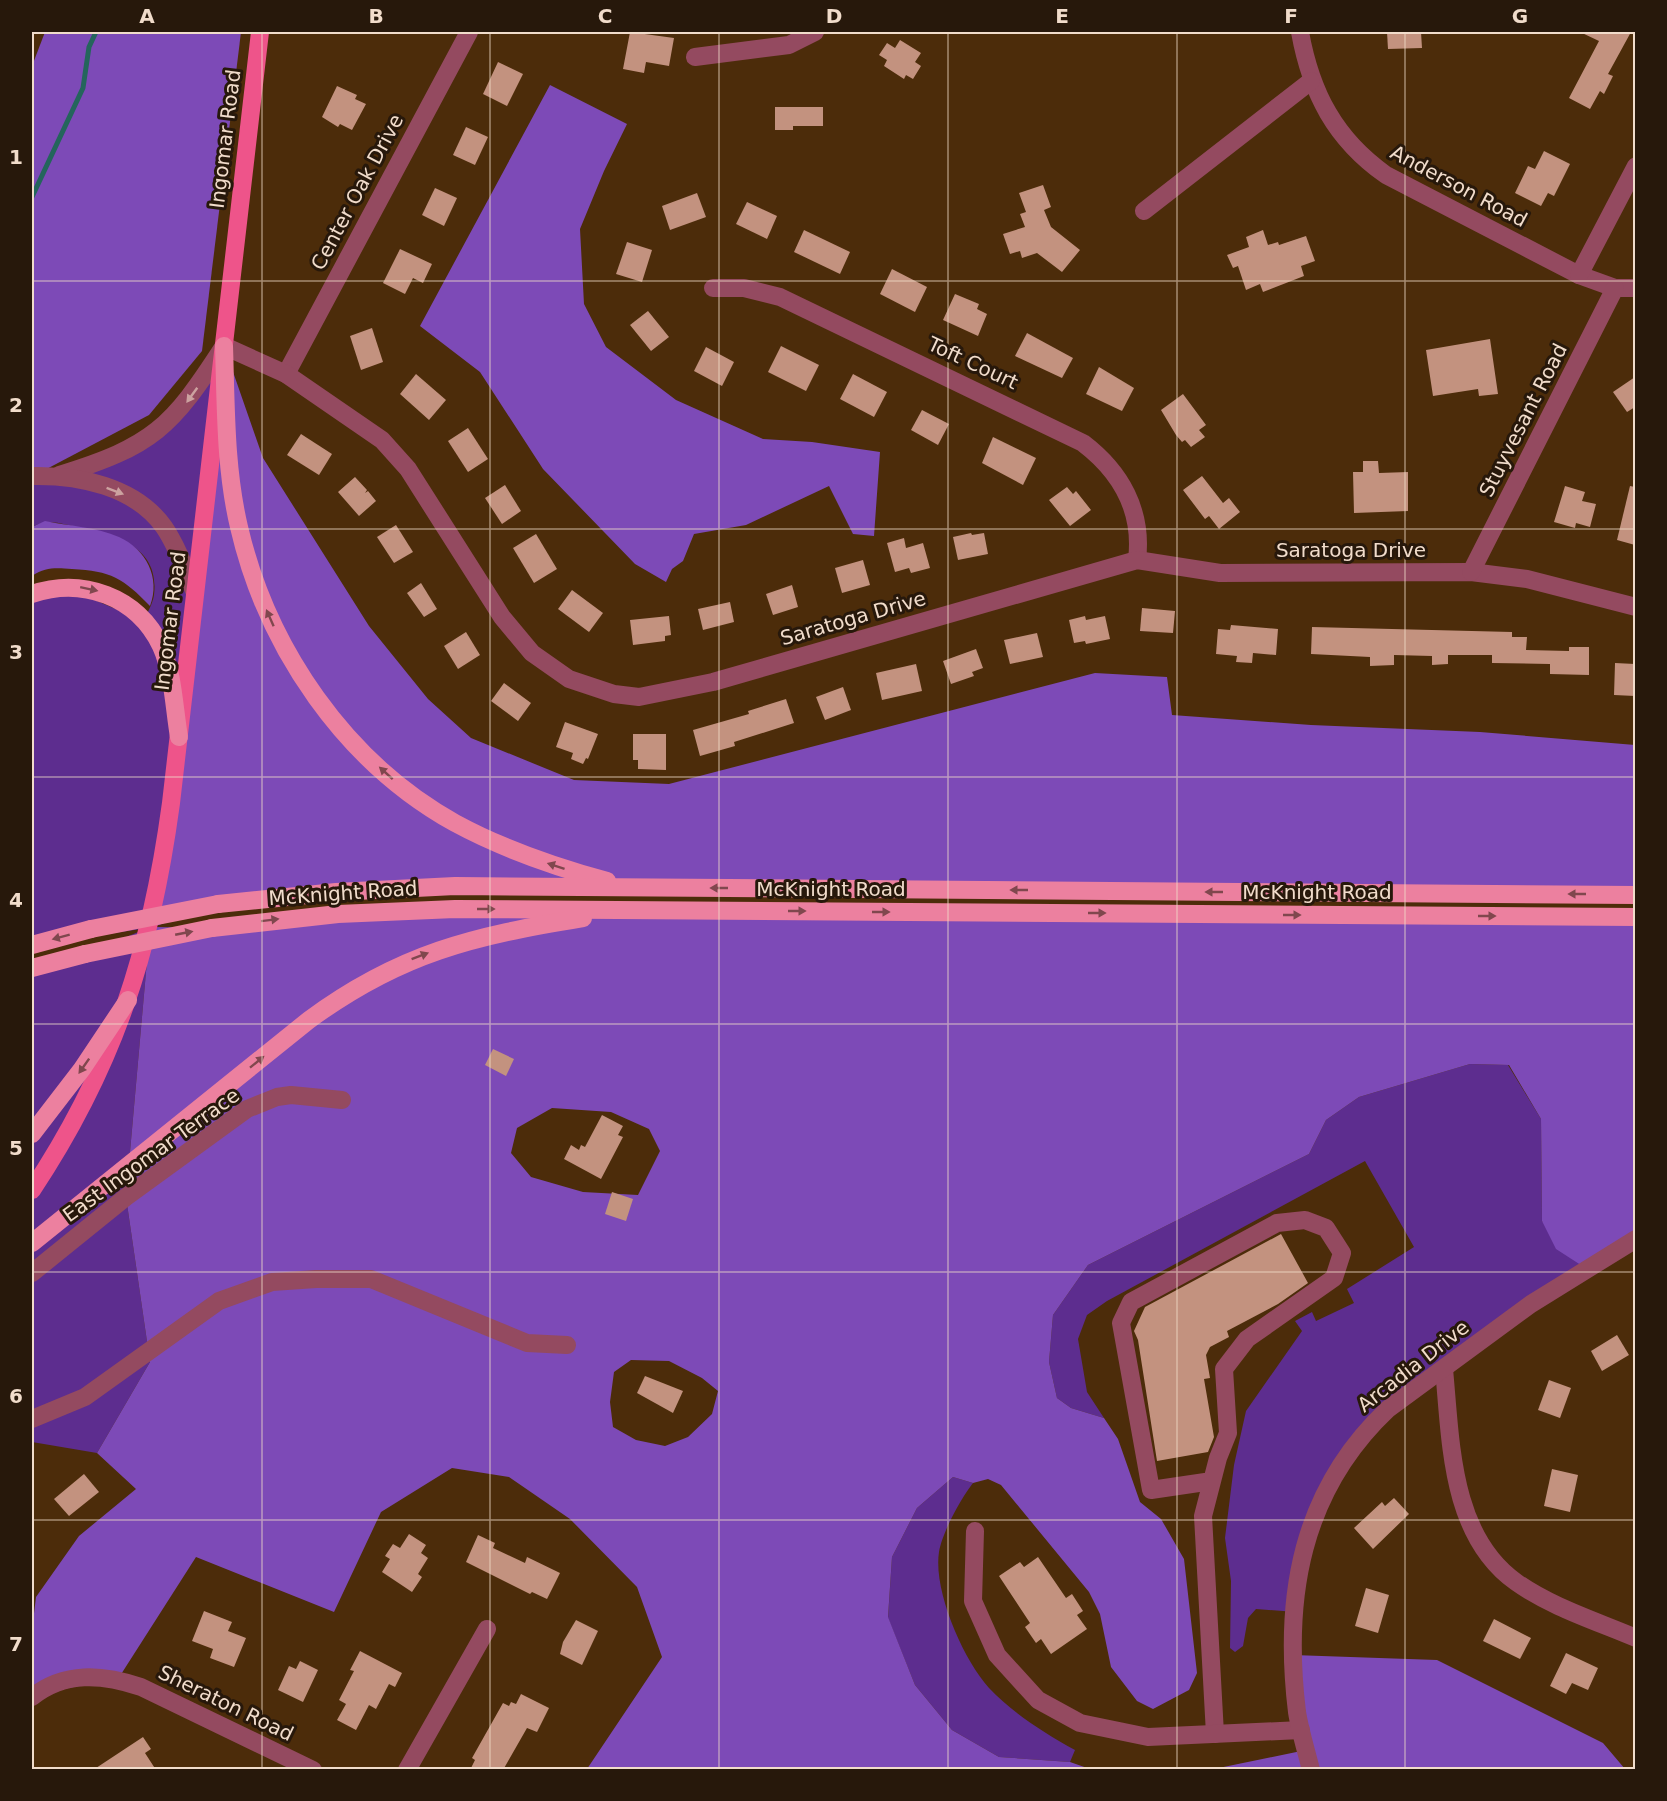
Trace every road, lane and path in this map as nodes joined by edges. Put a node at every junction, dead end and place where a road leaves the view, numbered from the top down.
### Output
1 (260, 32) edge
2 (469, 32) edge
3 (815, 32) edge
4 (1300, 32) edge
5 (695, 57) dead end
6 (1311, 81) junction
7 (1635, 166) edge
8 (1144, 211) dead end
9 (1579, 275) junction
10 (713, 288) dead end
11 (1615, 288) junction
12 (1635, 288) edge
13 (224, 346) junction
14 (286, 374) junction
15 (32, 476) edge
16 (59, 476) junction
17 (1137, 560) junction
18 (1471, 572) junction
19 (195, 593) junction
20 (32, 594) edge
21 (1635, 607) edge
22 (179, 736) junction
23 (632, 888) junction
24 (1635, 895) edge
25 (634, 910) junction
26 (1635, 917) edge
27 (32, 945) edge
28 (32, 968) edge
29 (129, 1000) junction
30 (342, 1100) dead end
31 (32, 1134) edge
32 (32, 1190) edge
33 (1635, 1239) edge
34 (32, 1243) edge
35 (32, 1273) edge
36 (567, 1345) dead end
37 (1444, 1368) junction
38 (32, 1419) edge
39 (1212, 1481) junction
40 (975, 1531) dead end
41 (487, 1629) dead end
42 (1635, 1638) edge
43 (32, 1697) edge
44 (1301, 1730) junction
45 (1215, 1734) junction
46 (313, 1770) edge
47 (407, 1770) edge
48 (1311, 1770) edge

1 - 13 main road, Ingomar Road
2 - 14 street, Center Oak Drive
3 - 5 street
4 - 6 street, Anderson Road
6 - 8 street
6 - 9 street, Anderson Road
7 - 9 street
9 - 11 street, Anderson Road
10 - 17 street, Toft Court
11 - 12 street, Anderson Road
11 - 18 street, Stuyvesant Road
13 - 14 street, Saratoga Drive
13 -> 16 street
13 - 19 main road, Ingomar Road
23 -> 13 highway
14 - 17 street, Saratoga Drive
15 - 16 street
16 -> 19 street
17 - 18 street, Saratoga Drive
18 - 21 street, Saratoga Drive
19 - 22 main road, Ingomar Road
20 -> 22 highway
22 - 29 main road, Ingomar Road
24 -> 23 highway, McKnight Road
23 -> 27 highway, McKnight Road, bridge
25 -> 26 highway, McKnight Road
28 -> 25 highway, McKnight Road, bridge
34 -> 25 highway
29 -> 31 highway
29 - 32 main road, Ingomar Road
30 - 35 street, East Ingomar Terrace
33 - 37 street, Arcadia Drive
36 - 38 street
37 - 42 street
37 - 44 street, Arcadia Drive
39 - 39 street
39 - 45 street
40 - 45 street
41 - 47 street
43 - 46 street, Sheraton Road
44 - 45 street
44 - 48 street, Arcadia Drive

